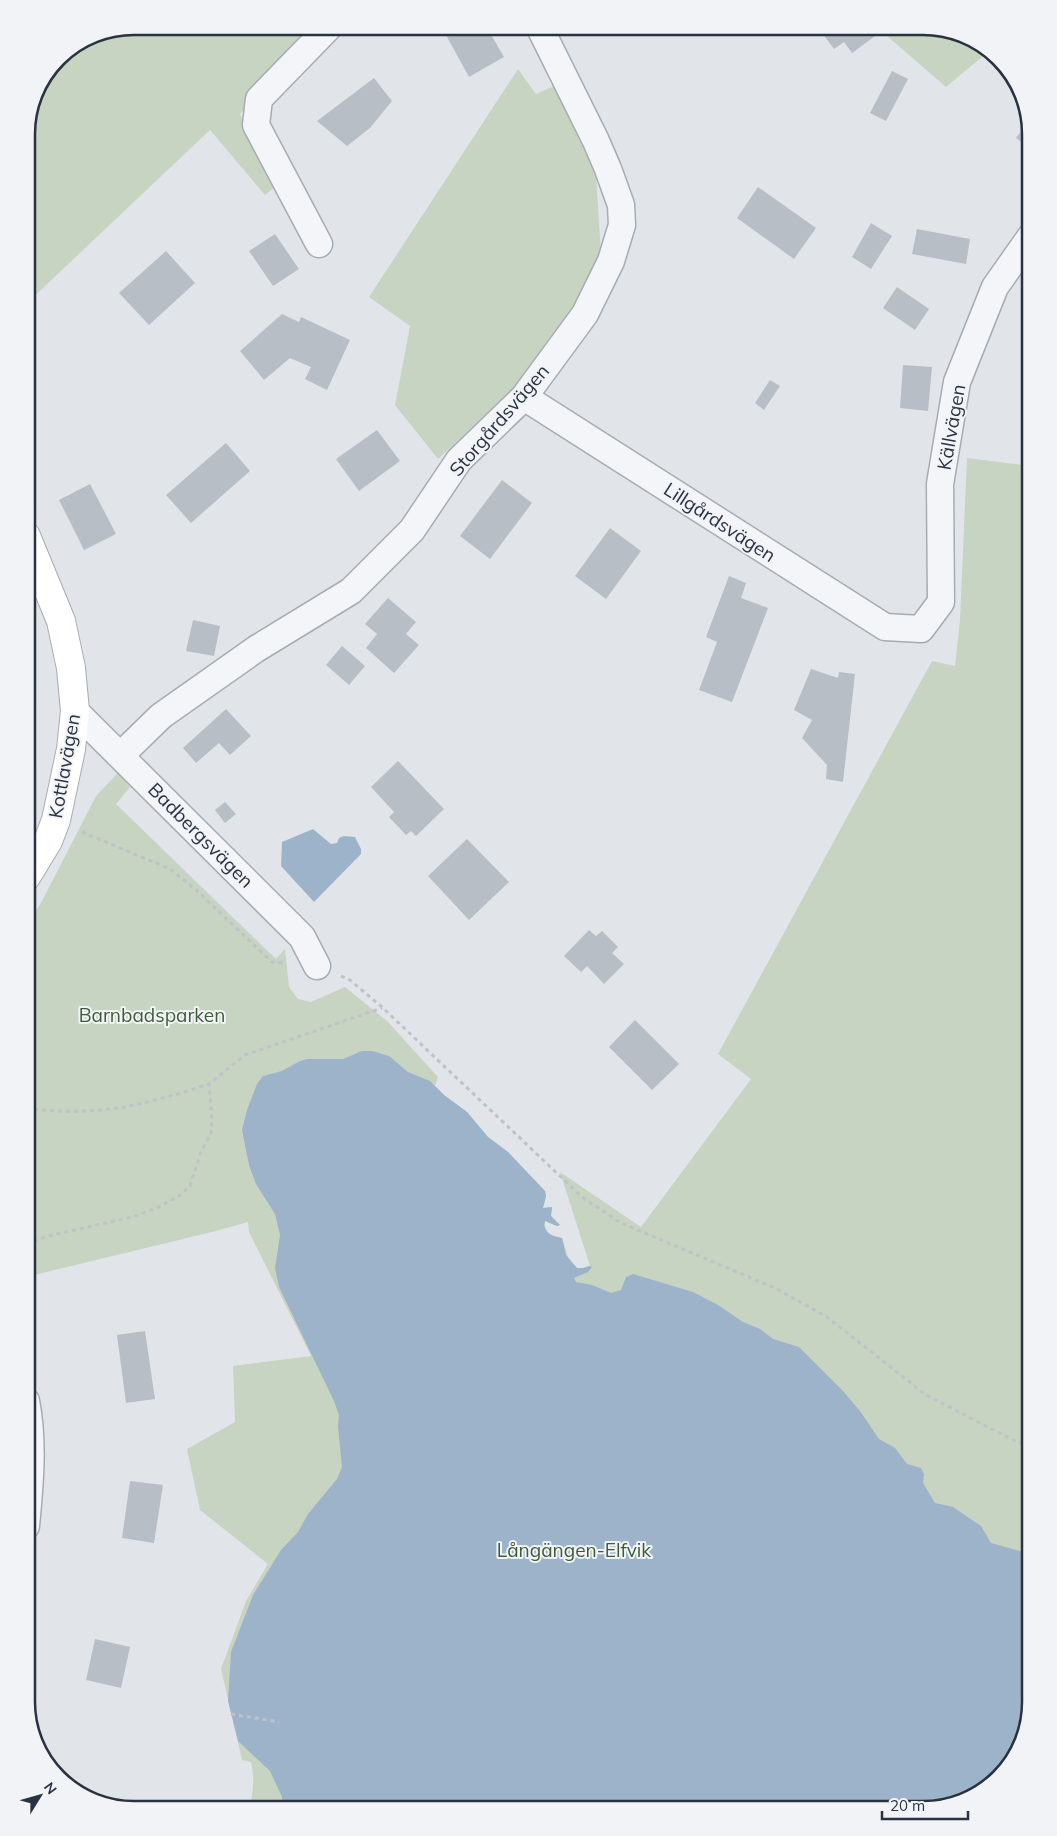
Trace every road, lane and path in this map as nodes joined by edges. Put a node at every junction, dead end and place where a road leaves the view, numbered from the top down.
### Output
1 (321, 35) edge
2 (544, 35) edge
3 (319, 244) dead end
4 (1022, 249) edge
5 (524, 397) junction
6 (35, 558) edge
7 (921, 629) joint
8 (75, 711) junction
9 (121, 755) junction
10 (79, 830) dead end
11 (35, 862) edge
12 (317, 966) junction
13 (383, 1008) junction
14 (209, 1084) junction
15 (35, 1109) edge
16 (35, 1241) edge
17 (1022, 1444) edge
18 (231, 1714) dead end
19 (279, 1722) dead end

1 - 3 street
2 - 5 street, Storgårdsvägen
4 - 7 street, Källvägen
5 - 7 street, Lillgårdsvägen
5 - 9 street, Storgårdsvägen
6 - 8 street, Kottlavägen
8 - 9 street, Badbergsvägen
8 - 11 street, Kottlavägen
9 - 12 street, Badbergsvägen
10 - 12 path
12 - 13 path
13 - 14 path
13 - 17 path
14 - 15 path
14 - 16 path
18 - 19 path

